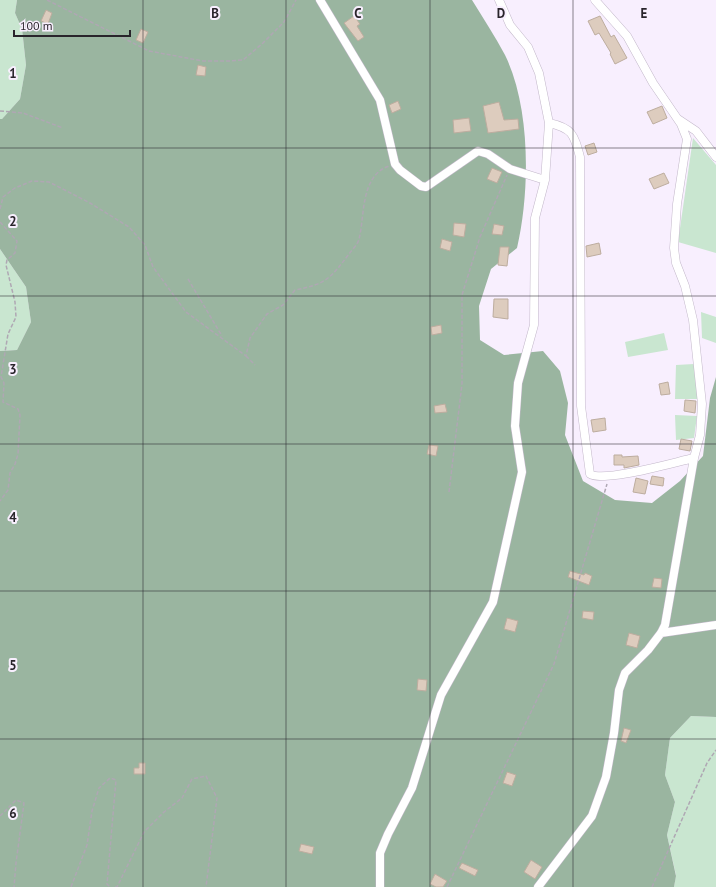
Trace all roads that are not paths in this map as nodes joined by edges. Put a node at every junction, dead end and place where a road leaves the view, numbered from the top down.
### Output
1 (320, 0) edge
2 (499, 0) edge
3 (595, 0) edge
4 (676, 117) junction
5 (549, 123) junction
6 (716, 157) edge
7 (545, 180) junction
8 (694, 458) junction
9 (716, 625) edge
10 (661, 633) junction
11 (380, 887) edge
12 (538, 887) edge

1 - 7 street
2 - 5 street
3 - 4 street
4 - 6 street
4 - 8 street
5 - 7 street
5 - 8 street
7 - 11 street
8 - 10 street
9 - 10 street
10 - 12 street

